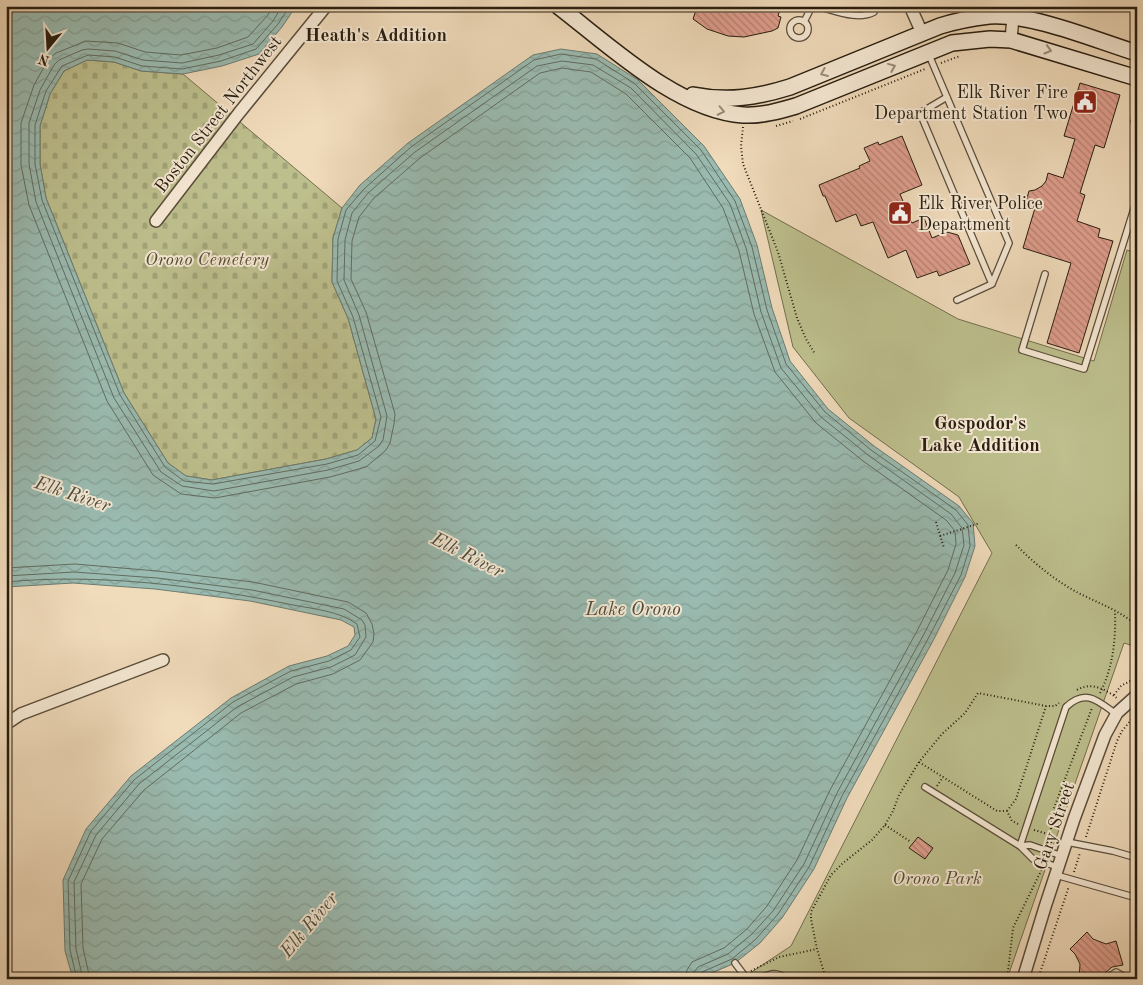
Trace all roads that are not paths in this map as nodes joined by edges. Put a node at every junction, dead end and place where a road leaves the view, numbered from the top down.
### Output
1 (326, 6) edge
2 (558, 6) edge
3 (814, 6) edge
4 (876, 6) edge
5 (910, 6) edge
6 (1013, 17) junction
7 (804, 22) dead end
8 (922, 33) junction
9 (1011, 40) junction
10 (1137, 53) edge
11 (931, 59) junction
12 (1137, 78) edge
13 (661, 84) junction
14 (947, 97) junction
15 (1137, 199) edge
16 (156, 221) dead end
17 (1045, 274) dead end
18 (992, 284) junction
19 (957, 300) dead end
20 (163, 660) dead end
21 (1137, 695) edge
22 (1116, 714) junction
23 (6, 724) edge
24 (925, 787) dead end
25 (1067, 842) junction
26 (1020, 846) junction
27 (1062, 856) junction
28 (1137, 858) edge
29 (1057, 871) junction
30 (1137, 898) edge
31 (735, 963) dead end
32 (746, 976) edge
33 (759, 979) edge
34 (787, 979) edge
35 (1023, 979) edge
36 (1105, 979) edge
37 (1128, 979) edge

1 - 16 street, Boston Street Northwest
2 - 13 street
3 - 4 lane
3 - 7 lane
5 - 8 street
6 - 8 street
6 - 9 street
6 - 10 street
8 -> 13 street
9 - 11 street
9 -> 12 street
13 -> 11 street
11 - 14 lane
14 - 18 lane
14 - 18 lane
15 - 17 lane
18 - 19 lane
20 - 23 street
21 - 22 street, Gary Street
22 - 25 street, Gary Street
22 - 26 lane
24 - 26 lane
25 - 27 street, Gary Street
25 - 28 lane
26 - 27 lane
26 - 29 lane
27 - 29 street, Gary Street
29 - 30 lane
29 - 35 street, Gary Street
31 - 32 lane
33 - 34 lane
36 - 37 lane

